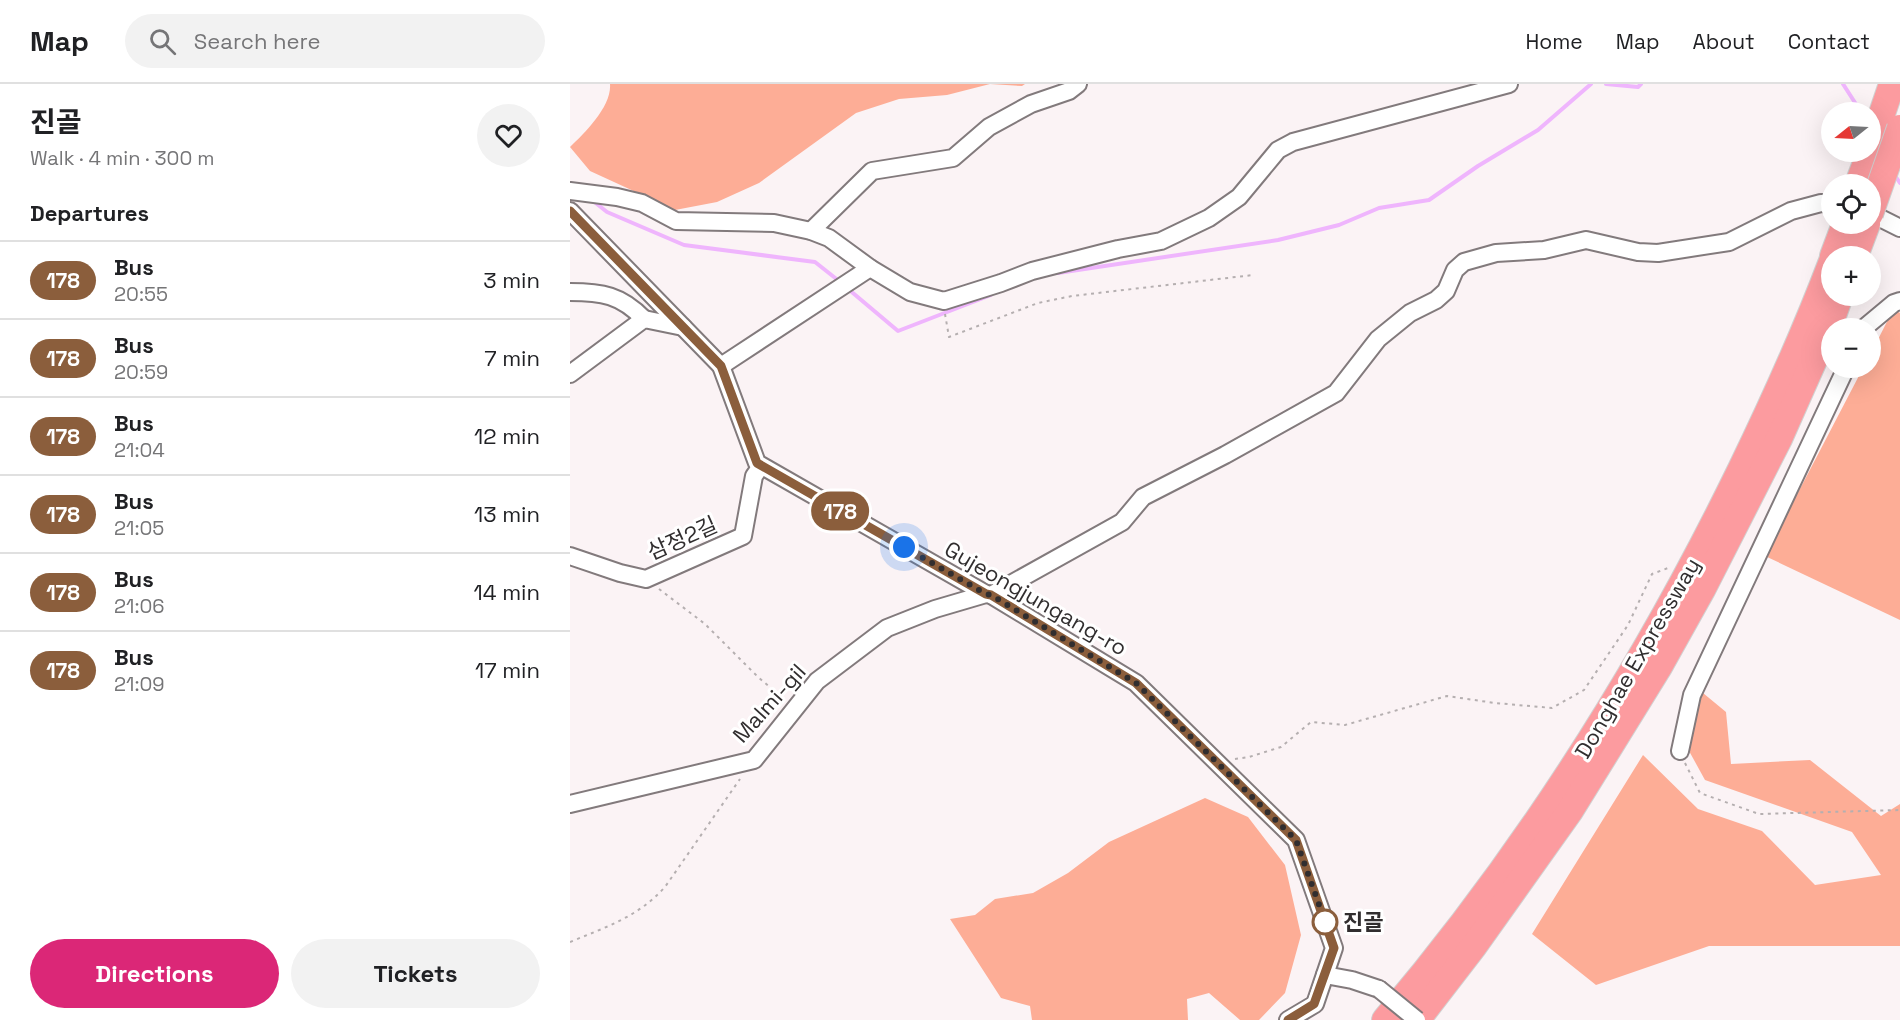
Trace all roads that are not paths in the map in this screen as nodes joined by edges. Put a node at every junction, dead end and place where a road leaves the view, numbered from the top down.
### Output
1 (1078, 84) edge
2 (1509, 84) edge
3 (1892, 84) edge
4 (1881, 117) edge
5 (1900, 128) edge
6 (1881, 182) edge
7 (570, 191) edge
8 (1821, 203) edge
9 (570, 211) edge
10 (1881, 219) edge
11 (1900, 228) edge
12 (812, 231) junction
13 (1858, 234) edge
14 (1848, 246) edge
15 (865, 272) junction
16 (570, 292) edge
17 (1821, 295) edge
18 (1900, 301) edge
19 (1836, 306) edge
20 (1876, 318) edge
21 (644, 319) junction
22 (683, 327) junction
23 (721, 366) junction
24 (570, 374) edge
25 (1841, 378) edge
26 (761, 466) junction
27 (570, 556) edge
28 (988, 594) junction
29 (1680, 751) road end
30 (570, 804) edge
31 (1325, 975) junction
32 (1288, 1020) edge
33 (1385, 1020) edge
34 (1417, 1020) edge

1 - 12 street
2 - 15 street
3 - 4 highway
5 - 6 highway, bridge
7 - 12 street
8 - 28 street, Malmi-gil
9 - 22 street
10 - 11 street
12 - 15 street
13 - 14 highway, Donghae Expressway
15 - 23 street
16 - 21 street
17 - 33 highway, Donghae Expressway
18 - 20 street
19 - 34 highway, Donghae Expressway
21 - 22 street
21 - 24 street
22 - 23 street
23 - 26 street
25 - 29 street
26 - 27 street, 삼정2길
26 - 28 street, Gujeongjungang-ro
28 - 30 street, Malmi-gil
28 - 31 street, Gujeongjungang-ro
31 - 32 street, Gujeongjungang-ro
31 - 34 street, bridge

